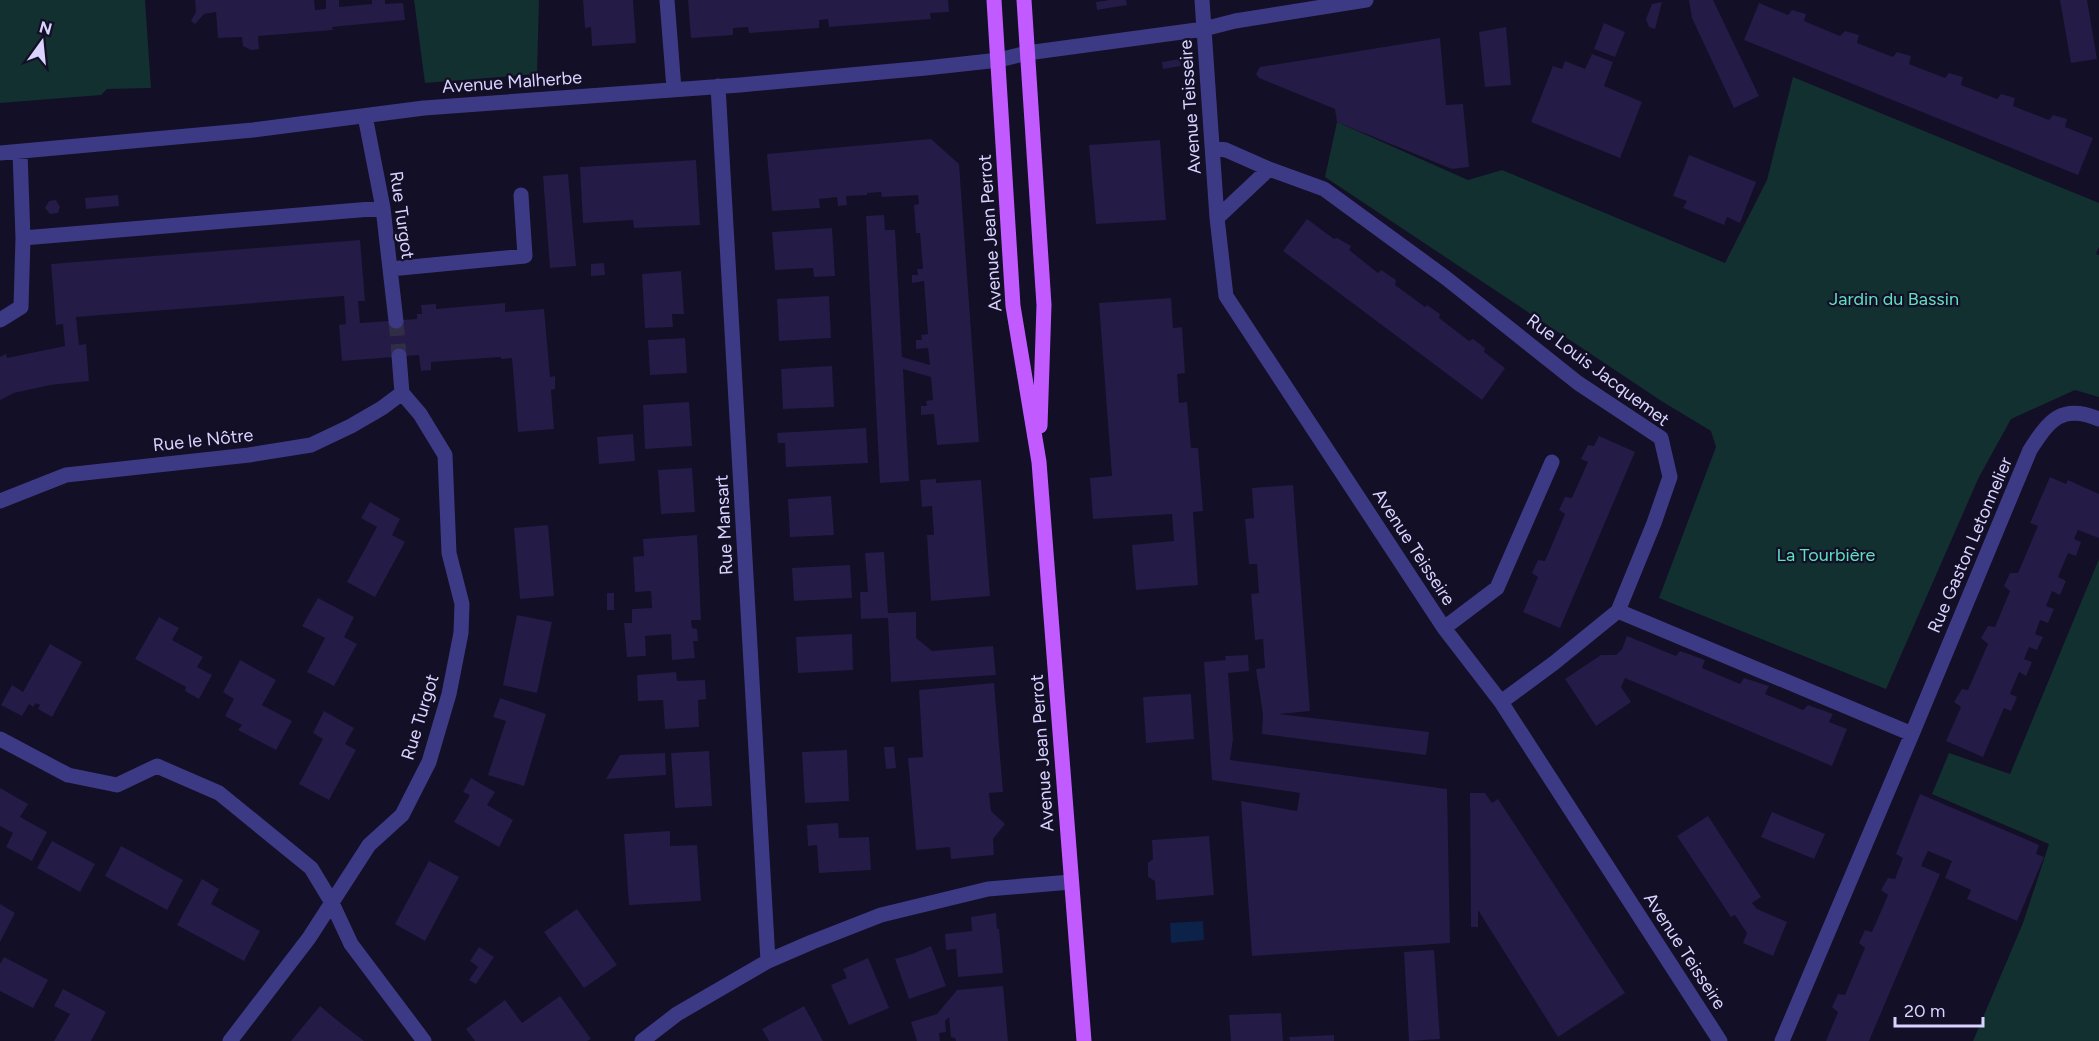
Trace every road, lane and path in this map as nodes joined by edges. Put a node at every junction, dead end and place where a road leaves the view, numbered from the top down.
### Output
1 (666, 0) edge
2 (994, 0) edge
3 (1024, 0) edge
4 (1202, 0) edge
5 (1366, 0) edge
6 (1204, 29) junction
7 (1027, 53) junction
8 (999, 60) junction
9 (718, 86) junction
10 (674, 89) junction
11 (365, 116) junction
12 (1213, 148) junction
13 (20, 152) junction
14 (0, 153) edge
15 (1269, 169) junction
16 (521, 195) dead end
17 (383, 208) junction
18 (1217, 218) junction
19 (23, 238) junction
20 (390, 269) junction
21 (0, 320) edge
22 (396, 321) tunnel mouth
23 (399, 356) tunnel mouth
24 (402, 393) junction
25 (2099, 419) edge
26 (1039, 462) junction
27 (1552, 462) dead end
28 (0, 501) edge
29 (1618, 611) junction
30 (1444, 628) junction
31 (1501, 702) junction
32 (1912, 734) junction
33 (0, 739) edge
34 (1071, 882) junction
35 (331, 901) junction
36 (768, 961) junction
37 (230, 1041) edge
38 (424, 1041) edge
39 (642, 1041) edge
40 (1084, 1041) edge
41 (1720, 1041) edge
42 (1782, 1041) edge

1 - 10 street
2 - 8 main road, Avenue Jean Perrot
3 - 7 main road, Avenue Jean Perrot
4 - 6 street, Avenue Teisseire
5 - 6 street, Avenue Malherbe
6 - 7 street, Avenue Malherbe
6 - 12 street, Avenue Teisseire
7 - 8 street, Avenue Malherbe
7 - 26 main road, Avenue Jean Perrot
8 - 9 street, Avenue Malherbe
8 - 26 main road, Avenue Jean Perrot
9 - 10 street, Avenue Malherbe
9 - 36 street, Rue Mansart
10 - 11 street, Avenue Malherbe
11 - 13 street, Avenue Malherbe
11 - 17 street, Rue Turgot
12 - 15 street, Rue Louis Jacquemet
12 - 18 street, Avenue Teisseire
13 - 14 street, Avenue Malherbe
13 - 19 street
15 - 18 street
15 - 29 street, Rue Louis Jacquemet
16 - 20 street
17 - 19 street
17 - 20 street, Rue Turgot
18 - 30 street, Avenue Teisseire
19 - 21 street
20 - 22 street, Rue Turgot
23 - 24 street
24 - 28 street, Rue le Nôtre
24 - 35 street, Rue Turgot
25 - 32 street, Rue Gaston Letonnelier
26 - 34 main road, Avenue Jean Perrot
27 - 30 street
29 - 31 street, Rue Louis Jacquemet
29 - 32 street
30 - 31 street, Avenue Teisseire
31 - 41 street, Avenue Teisseire
32 - 42 street, Rue Gaston Letonnelier
33 - 35 street
34 - 36 street
34 - 40 main road, Avenue Jean Perrot
35 - 37 street, Rue Turgot
35 - 38 street
36 - 39 street

